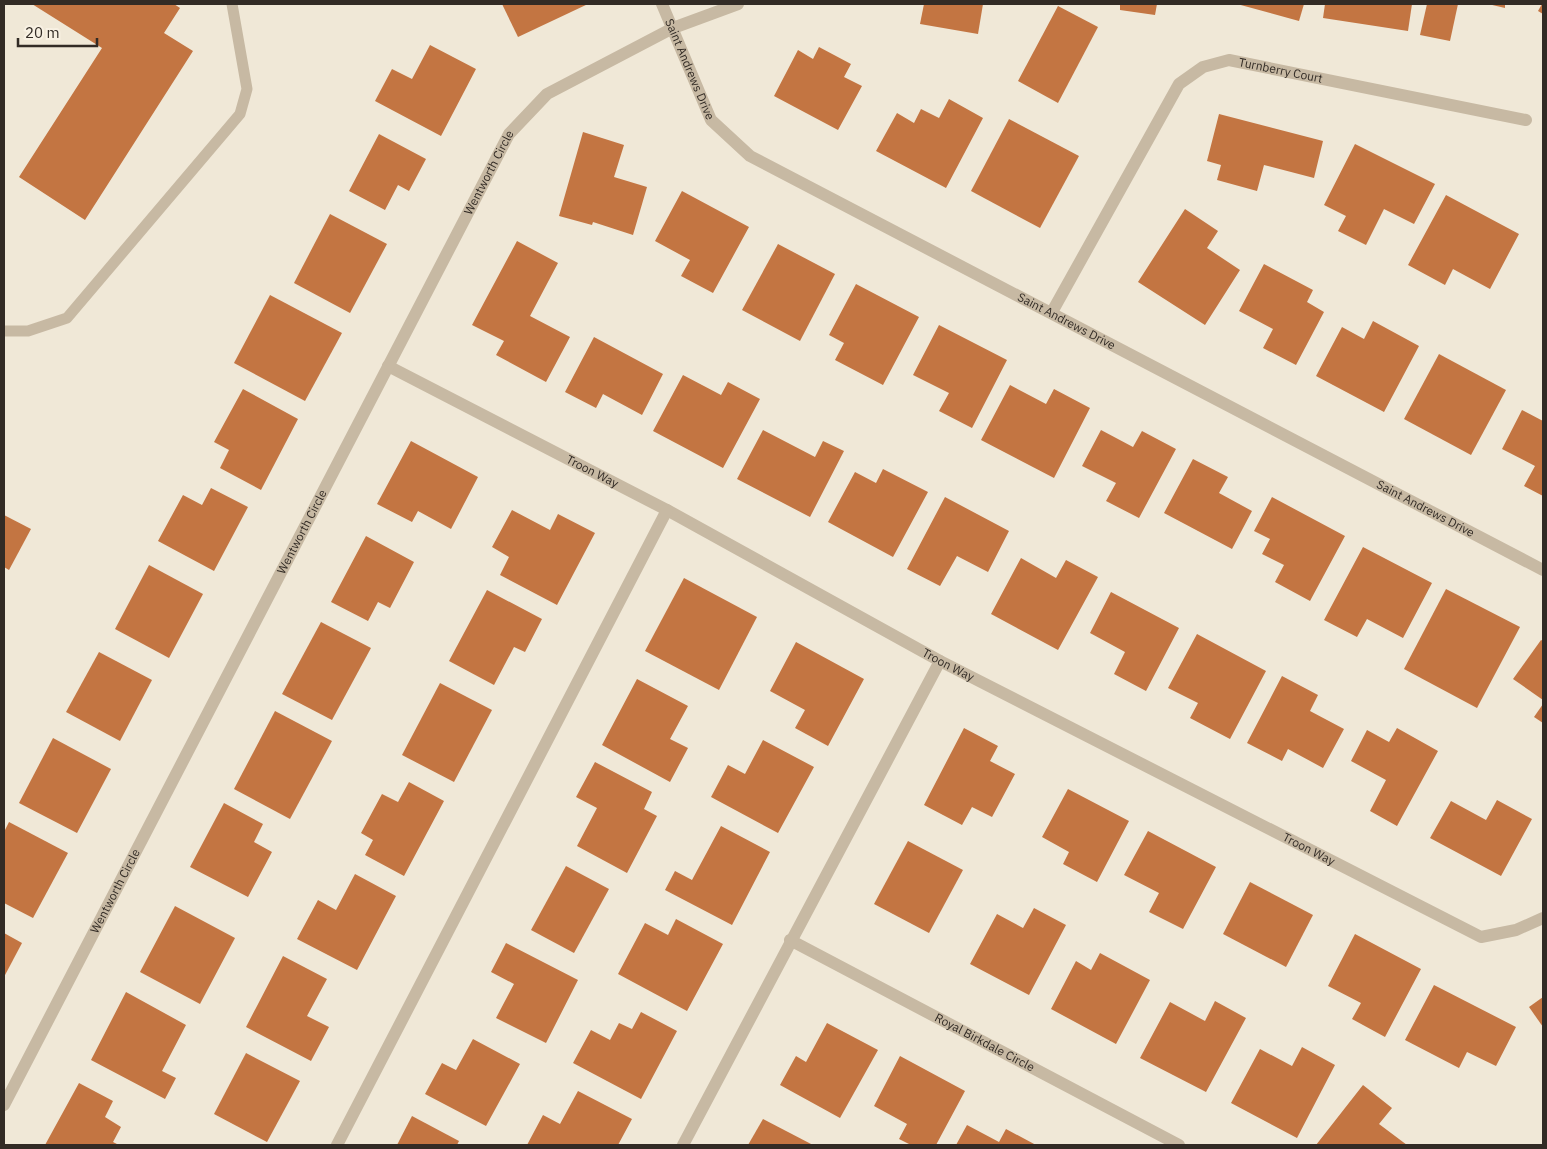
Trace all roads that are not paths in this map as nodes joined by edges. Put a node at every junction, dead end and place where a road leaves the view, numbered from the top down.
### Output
1 (232, 4) edge
2 (662, 4) edge
3 (738, 4) edge
4 (673, 28) junction
5 (1526, 120) dead end
6 (1052, 312) junction
7 (4, 331) edge
8 (388, 366) junction
9 (667, 510) junction
10 (1543, 570) edge
11 (940, 661) junction
12 (1543, 918) edge
13 (790, 940) junction
14 (4, 1105) edge
15 (337, 1145) edge
16 (683, 1145) edge
17 (1180, 1145) edge

1 - 7 lane
2 - 4 street, Saint Andrews Drive
3 - 4 street, Wentworth Circle
4 - 6 street, Saint Andrews Drive
4 - 8 street, Wentworth Circle
5 - 6 street, Turnberry Court
6 - 10 street, Saint Andrews Drive
8 - 9 street, Troon Way
8 - 14 street, Wentworth Circle
9 - 11 street, Troon Way
9 - 15 street
11 - 12 street, Troon Way
11 - 13 street
13 - 16 street
13 - 17 street, Royal Birkdale Circle

